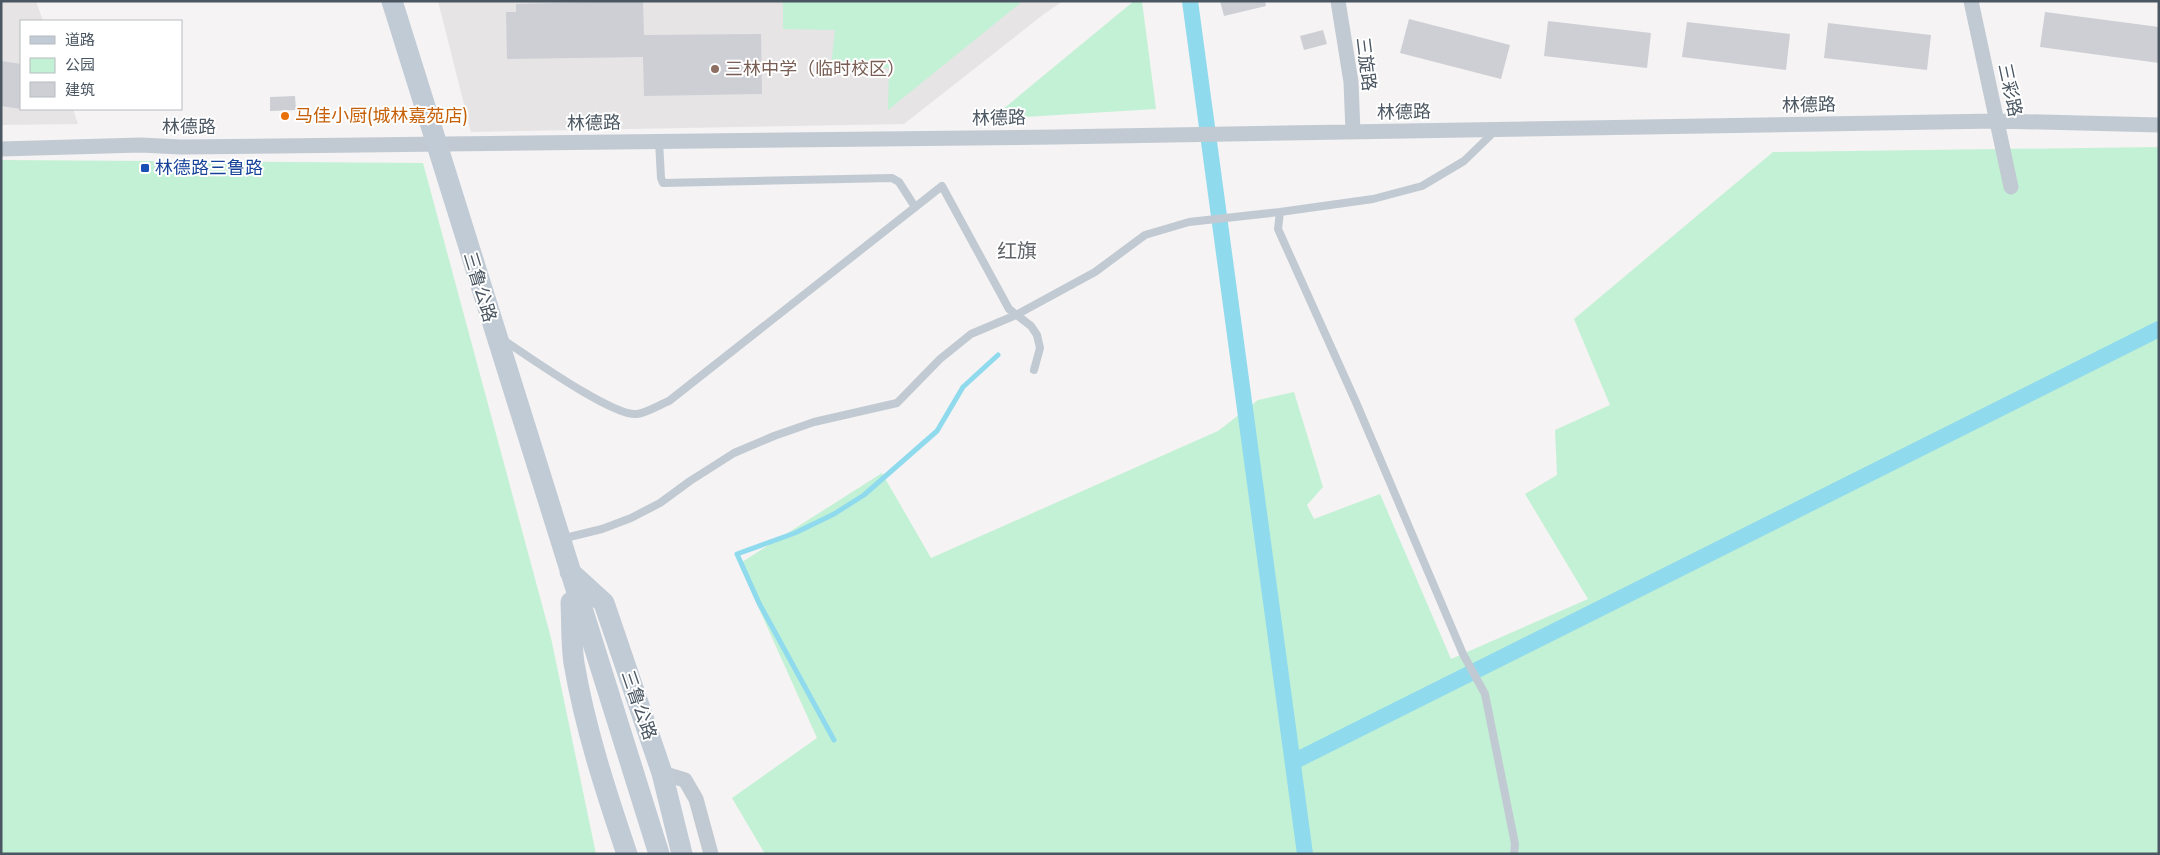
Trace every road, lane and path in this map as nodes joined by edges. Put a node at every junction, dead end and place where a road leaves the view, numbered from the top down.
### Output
1 (392, 1) edge
2 (1338, 1) edge
3 (1971, 1) edge
4 (1997, 122) junction
5 (2159, 125) edge
6 (1497, 129) junction
7 (1354, 132) junction
8 (659, 141) junction
9 (436, 143) junction
10 (1, 149) edge
11 (2011, 188) dead end
12 (915, 207) junction
13 (1280, 212) junction
14 (1016, 315) junction
15 (495, 334) junction
16 (1034, 370) dead end
17 (559, 540) junction
18 (570, 572) junction
19 (662, 773) junction
20 (627, 854) edge
21 (659, 854) edge
22 (682, 854) edge
23 (711, 854) edge
24 (1514, 854) edge

1 - 9 main road, 三鲁公路
2 - 7 street, 三旋路
3 - 4 street, 三彩路
4 - 5 street, 林德路
4 - 6 street, 林德路
4 - 11 street, 三彩路
6 - 7 street, 林德路
6 - 13 lane
7 - 8 street, 林德路
8 - 9 street, 林德路
8 - 12 lane
9 - 10 street, 林德路
9 - 15 main road, 三鲁公路
12 - 14 lane
12 - 15 lane
13 - 14 lane
13 - 24 lane
14 - 16 lane
14 - 17 lane
15 - 17 main road, 三鲁公路
17 - 18 main road, 三鲁公路
18 - 19 main road, 三鲁公路
18 - 20 main road, 三鲁公路
18 - 21 main road, 三鲁公路
19 - 22 main road, 三鲁公路
19 - 23 street

